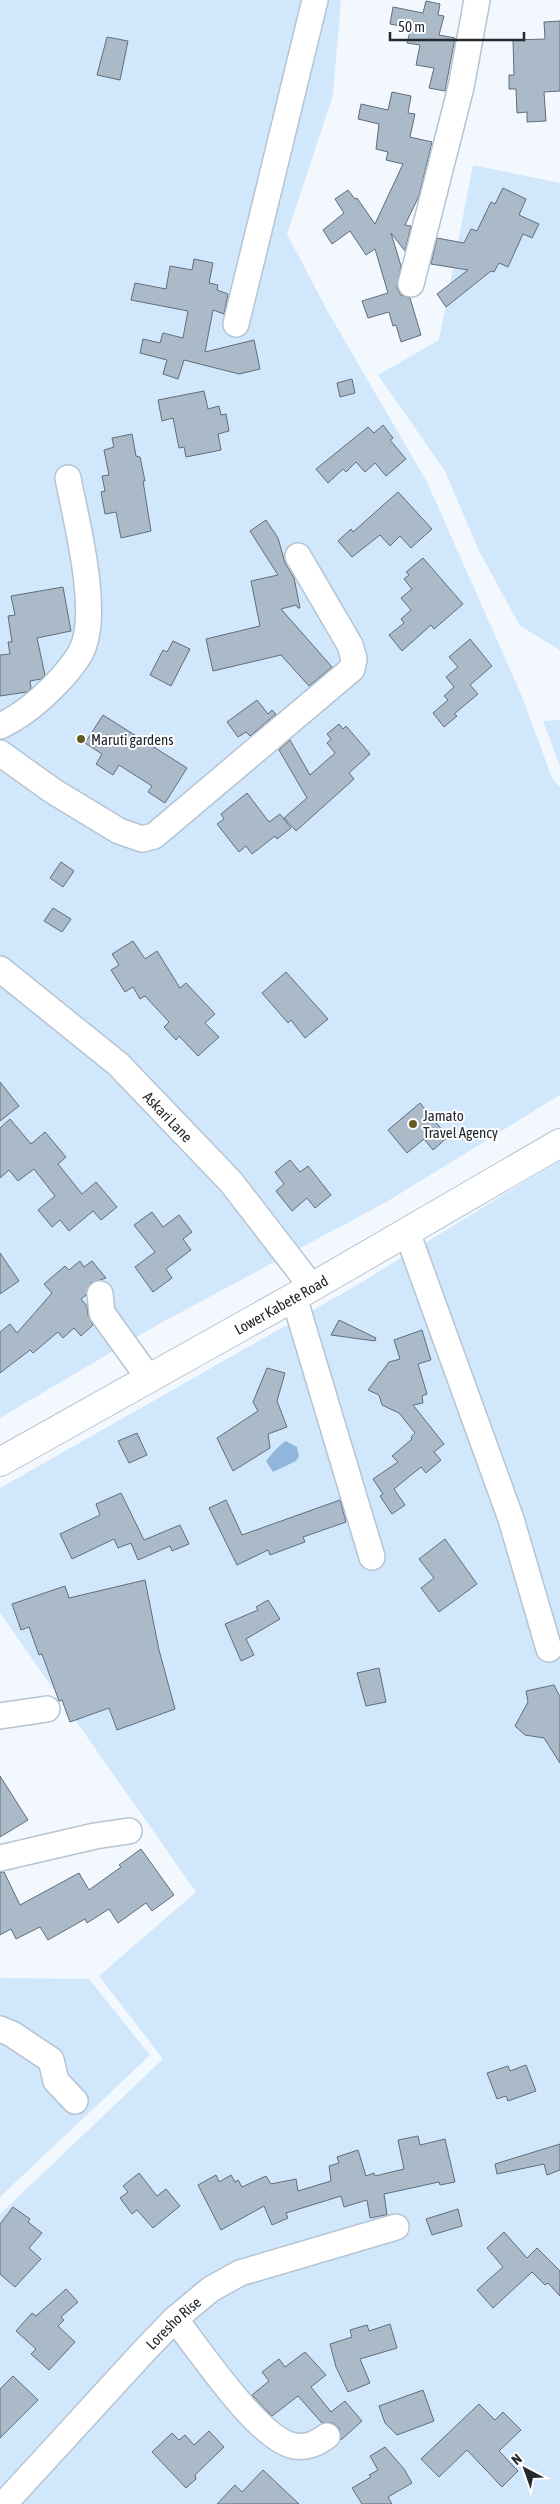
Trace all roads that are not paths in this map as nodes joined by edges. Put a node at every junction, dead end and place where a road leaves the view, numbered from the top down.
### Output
1 (314, 0) edge
2 (477, 0) edge
3 (411, 284) dead end
4 (236, 324) dead end
5 (68, 478) dead end
6 (298, 556) dead end
7 (0, 726) edge
8 (0, 754) edge
9 (0, 969) edge
10 (560, 1143) edge
11 (407, 1232) junction
12 (303, 1292) junction
13 (100, 1294) dead end
14 (148, 1377) junction
15 (0, 1462) edge
16 (372, 1556) dead end
17 (549, 1649) dead end
18 (47, 1709) dead end
19 (0, 1716) edge
20 (129, 1831) dead end
21 (0, 1858) edge
22 (0, 2029) edge
23 (76, 2101) dead end
24 (396, 2227) dead end
25 (175, 2319) junction
26 (327, 2436) dead end
27 (4, 2504) edge

1 - 4 street
2 - 3 street
5 - 7 street
6 - 8 street
9 - 12 street, Askari Lane
10 - 11 main road, Lower Kabete Road
11 - 12 main road, Lower Kabete Road
11 - 17 street
12 - 14 main road, Lower Kabete Road
12 - 16 street
13 - 14 street
14 - 15 main road, Lower Kabete Road
18 - 19 street
20 - 21 street
22 - 23 street
24 - 25 street, Loresho Rise
25 - 26 street
25 - 27 street, Loresho Rise

